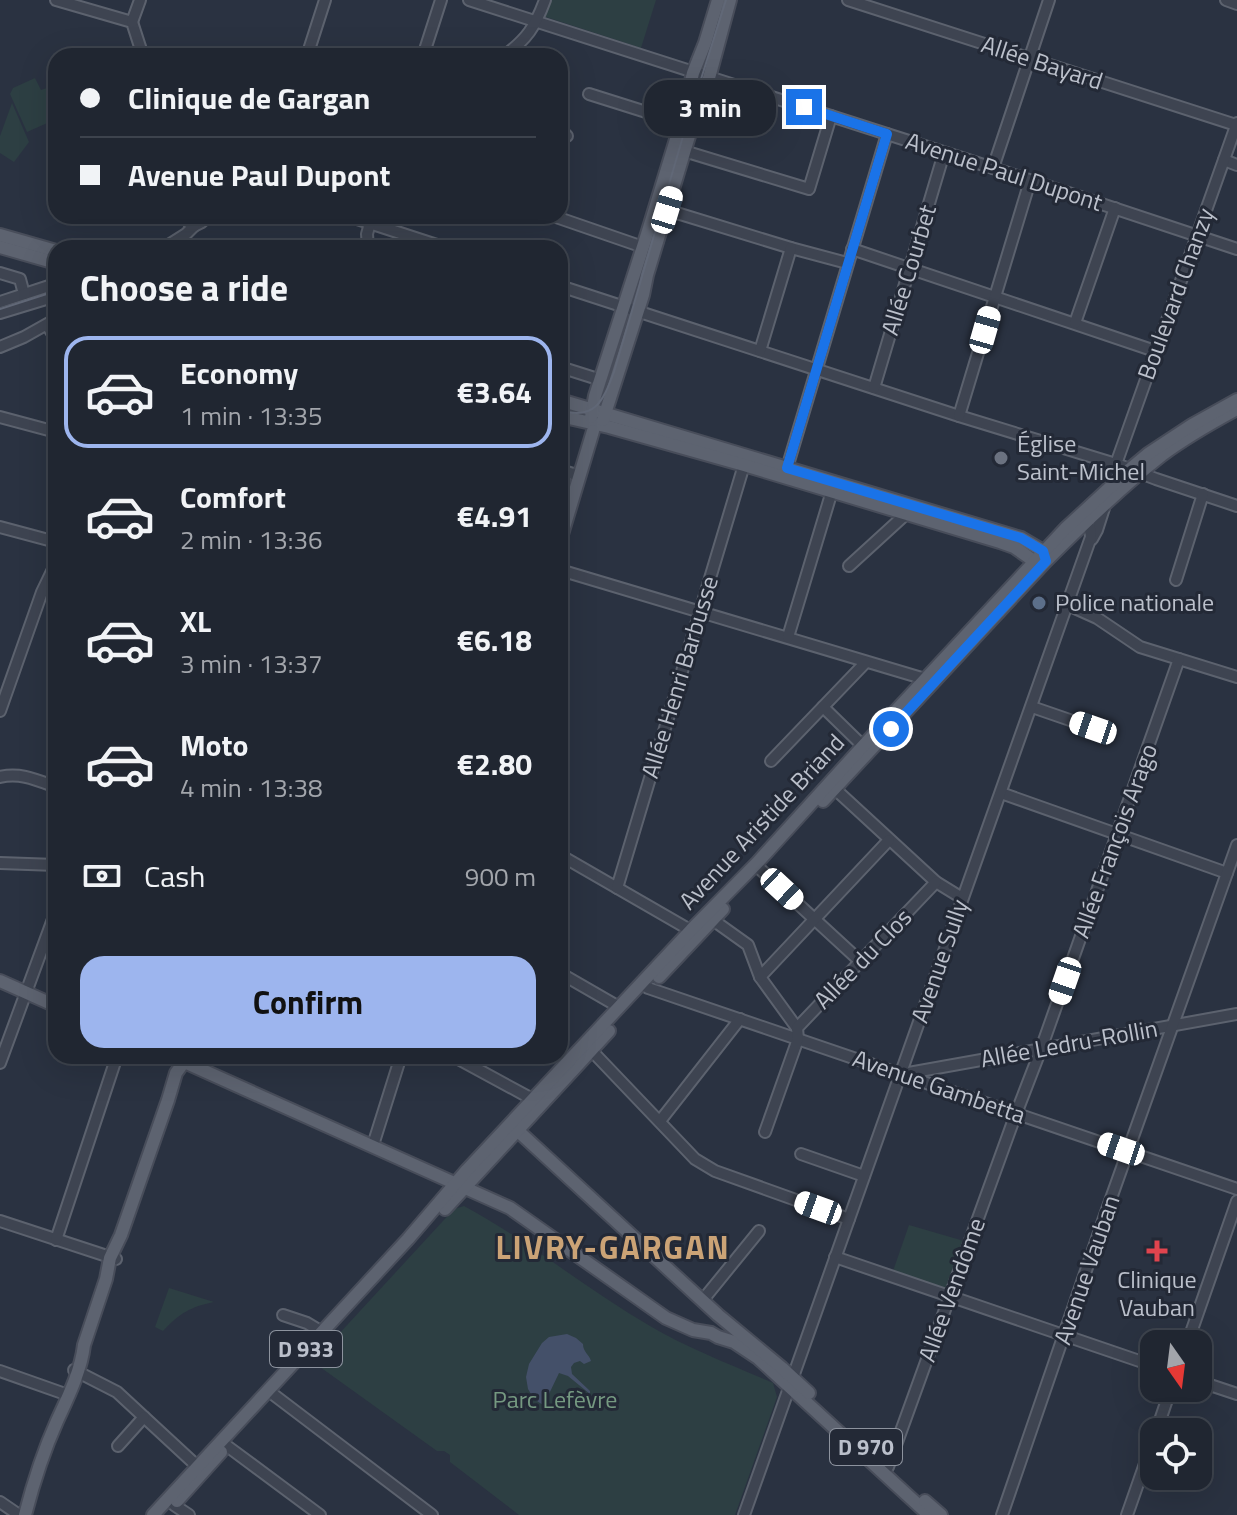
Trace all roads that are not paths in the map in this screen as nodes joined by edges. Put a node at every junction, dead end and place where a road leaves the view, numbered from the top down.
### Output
1 (56, 0) edge
2 (140, 0) edge
3 (325, 0) edge
4 (441, 0) edge
5 (469, 0) edge
6 (545, 0) edge
7 (718, 0) edge
8 (730, 0) edge
9 (848, 0) edge
10 (1049, 0) edge
11 (1226, 0) edge
12 (1237, 4) edge
13 (537, 21) junction
14 (132, 22) junction
15 (140, 48) edge
16 (310, 48) edge
17 (426, 48) edge
18 (514, 48) edge
19 (1030, 59) junction
20 (693, 73) junction
21 (709, 78) junction
22 (589, 94) dead end
23 (831, 116) junction
24 (681, 123) junction
25 (1237, 124) edge
26 (887, 134) junction
27 (684, 151) junction
28 (944, 153) junction
29 (1224, 160) junction
30 (1237, 165) edge
31 (993, 168) junction
32 (1030, 181) junction
33 (1115, 208) junction
34 (667, 210) junction
35 (568, 221) edge
36 (191, 224) edge
37 (384, 224) edge
38 (0, 235) edge
39 (1197, 235) junction
40 (176, 240) edge
41 (425, 240) edge
42 (0, 247) edge
43 (643, 247) junction
44 (791, 248) junction
45 (48, 249) edge
46 (852, 249) junction
47 (1237, 249) edge
48 (48, 262) edge
49 (847, 263) junction
50 (910, 268) junction
51 (2, 275) edge
52 (48, 286) edge
53 (568, 289) edge
54 (24, 294) junction
55 (48, 298) edge
56 (995, 298) junction
57 (0, 302) edge
58 (623, 307) junction
59 (638, 311) junction
60 (0, 313) edge
61 (1075, 323) junction
62 (48, 324) edge
63 (0, 347) edge
64 (760, 351) junction
65 (1155, 351) junction
66 (816, 368) junction
67 (568, 370) edge
68 (601, 380) junction
69 (874, 388) junction
70 (1237, 400) edge
71 (568, 402) edge
72 (592, 409) junction
73 (1237, 409) edge
74 (959, 416) junction
75 (0, 417) edge
76 (568, 418) edge
77 (597, 423) junction
78 (48, 430) edge
79 (1116, 464) junction
80 (744, 465) junction
81 (787, 468) junction
82 (1135, 471) junction
83 (568, 472) edge
84 (580, 476) junction
85 (832, 491) junction
86 (1203, 494) junction
87 (1105, 505) junction
88 (1237, 506) edge
89 (907, 513) junction
90 (568, 515) edge
91 (1083, 525) junction
92 (0, 527) edge
93 (48, 540) edge
94 (1089, 544) junction
95 (1041, 558) junction
96 (849, 566) dead end
97 (568, 572) edge
98 (48, 580) edge
99 (1176, 580) dead end
100 (1068, 605) junction
101 (699, 611) junction
102 (788, 637) junction
103 (1179, 659) junction
104 (866, 662) junction
105 (1237, 677) edge
106 (925, 679) junction
107 (823, 707) junction
108 (1032, 707) junction
109 (0, 711) edge
110 (1093, 728) dead end
111 (863, 746) junction
112 (771, 761) dead end
113 (0, 777) edge
114 (48, 784) edge
115 (835, 789) junction
116 (1001, 793) junction
117 (1117, 835) junction
118 (889, 840) junction
119 (1237, 845) edge
120 (568, 860) edge
121 (0, 863) edge
122 (48, 865) edge
123 (760, 869) junction
124 (1227, 873) junction
125 (936, 882) junction
126 (617, 888) junction
127 (962, 898) junction
128 (713, 920) junction
129 (814, 920) junction
130 (48, 932) edge
131 (694, 932) junction
132 (861, 962) junction
133 (760, 977) junction
134 (568, 978) edge
135 (0, 981) edge
136 (644, 986) junction
137 (25, 992) junction
138 (48, 1002) edge
139 (619, 1007) junction
140 (1237, 1014) edge
141 (740, 1019) junction
142 (1173, 1025) junction
143 (798, 1034) junction
144 (1041, 1049) junction
145 (591, 1050) junction
146 (0, 1063) edge
147 (568, 1063) edge
148 (114, 1064) edge
149 (185, 1064) edge
150 (200, 1064) edge
151 (398, 1064) edge
152 (468, 1064) edge
153 (567, 1064) edge
154 (901, 1074) junction
155 (534, 1100) junction
156 (1017, 1113) junction
157 (660, 1121) junction
158 (512, 1129) junction
159 (765, 1132) dead end
160 (373, 1145) junction
161 (1128, 1152) junction
162 (801, 1154) dead end
163 (864, 1176) junction
164 (461, 1184) junction
165 (1237, 1189) edge
166 (1237, 1201) edge
167 (849, 1219) junction
168 (0, 1221) edge
169 (759, 1231) dead end
170 (56, 1240) junction
171 (835, 1257) junction
172 (113, 1259) junction
173 (951, 1296) junction
174 (702, 1301) junction
175 (718, 1315) junction
176 (1192, 1330) edge
177 (711, 1333) junction
178 (1064, 1335) junction
179 (1140, 1361) edge
180 (75, 1370) junction
181 (0, 1371) edge
182 (791, 1382) junction
183 (1212, 1386) edge
184 (66, 1394) junction
185 (1237, 1394) edge
186 (274, 1395) junction
187 (144, 1417) junction
188 (118, 1446) dead end
189 (227, 1446) junction
190 (197, 1466) junction
191 (888, 1467) junction
192 (1140, 1478) edge
193 (0, 1502) edge
194 (174, 1505) junction
195 (22, 1515) edge
196 (153, 1515) edge
197 (164, 1515) edge
198 (189, 1515) edge
199 (320, 1515) edge
200 (432, 1515) edge
201 (744, 1515) edge
202 (929, 1515) edge
203 (941, 1515) edge
204 (1002, 1515) edge
205 (1127, 1515) edge

1 - 14 street
2 - 14 street
3 - 16 street
4 - 17 street
5 - 13 street, Avenue Paul Dupont
6 - 13 street
7 - 20 main road
8 - 21 main road
9 - 19 street, Allée Bayard
10 - 19 street
11 - 12 street
13 - 18 street
13 - 20 street, Avenue Paul Dupont
14 - 15 street
19 - 25 street, Allée Bayard
19 - 31 street
20 - 21 street, Avenue Paul Dupont
20 - 24 main road
21 - 23 street, Avenue Paul Dupont
21 - 27 main road
22 - 24 street
23 - 26 street, Avenue Paul Dupont
23 - 27 street
24 - 43 main road
25 - 29 street, Boulevard Chanzy
26 - 28 street, Avenue Paul Dupont
26 - 46 street
27 - 34 main road
28 - 31 street, Avenue Paul Dupont
28 - 50 street, Allée Courbet
29 - 30 street
29 - 39 street, Boulevard Chanzy
31 - 32 street, Avenue Paul Dupont
32 - 33 street, Avenue Paul Dupont
32 - 56 street
33 - 39 street, Avenue Paul Dupont
33 - 61 street
34 - 44 street
34 - 59 main road
35 - 43 street
36 - 40 street
37 - 41 street
38 - 45 main road
39 - 47 street, Avenue Paul Dupont
39 - 65 street, Boulevard Chanzy
42 - 48 main road
43 - 58 main road
44 - 49 street
44 - 64 street
46 - 49 street
46 - 50 street
49 - 66 street
50 - 56 street
50 - 69 street, Allée Courbet
51 - 54 street
52 - 54 street
53 - 58 street
54 - 57 street
55 - 60 street
56 - 61 street
56 - 74 street
58 - 59 street
58 - 68 main road
59 - 64 street
59 - 77 main road
61 - 65 street
62 - 63 street
64 - 66 street
65 - 79 street, Boulevard Chanzy
66 - 69 street
66 - 81 street
67 - 68 street
68 - 72 main road
69 - 74 street
70 - 82 main road, Avenue Aristide Briand / D 933
71 - 72 main road
72 - 77 main road
73 - 82 main road, Avenue Aristide Briand / D 933
74 - 79 street
75 - 78 street
76 - 77 main road
77 - 80 main road
77 - 81 main road
77 - 84 main road
79 - 82 street
80 - 85 main road
80 - 101 street, Allée Henri Barbusse
81 - 95 main road
82 - 86 street
82 - 87 main road, Avenue Aristide Briand / D 933
82 - 95 main road, Avenue Aristide Briand / D 933
83 - 84 street
84 - 90 main road
85 - 89 main road
85 - 102 street
86 - 88 street
86 - 99 street
87 - 91 main road, Avenue Aristide Briand / D 933
87 - 94 street, Avenue Sully
89 - 95 main road
89 - 96 street
91 - 94 street
91 - 95 main road, Avenue Aristide Briand / D 933
92 - 93 street
94 - 100 street, Avenue Sully
95 - 106 main road, Avenue Aristide Briand / D 933
95 - 115 main road, Avenue Aristide Briand / D 933
97 - 101 street
98 - 109 street
100 - 103 street
100 - 108 street, Avenue Sully
101 - 102 street
101 - 126 street, Allée Henri Barbusse
102 - 104 street
103 - 105 street
103 - 117 street, Allée François Arago
104 - 106 street
104 - 107 street
106 - 111 main road, Avenue Aristide Briand / D 933
107 - 111 street
107 - 112 street
108 - 110 street
108 - 116 street, Avenue Sully
111 - 131 main road, Avenue Aristide Briand / D 933
113 - 114 street
115 - 118 street
115 - 123 main road, Avenue Aristide Briand / D 933
116 - 117 street
116 - 127 street, Avenue Sully
117 - 124 street
117 - 144 street, Allée François Arago
118 - 125 street
118 - 129 street
119 - 124 street, Avenue Vauban
120 - 126 street
121 - 122 street
123 - 128 main road, Avenue Aristide Briand / D 933
123 - 129 street
124 - 142 street, Avenue Vauban
125 - 127 street
125 - 132 street, Allée du Clos
126 - 131 street
127 - 154 street, Avenue Sully
128 - 131 main road, Avenue Aristide Briand / D 933
128 - 133 street
129 - 132 street
129 - 133 street
130 - 137 street
131 - 136 main road, Avenue Aristide Briand / D 933
132 - 143 street, Allée du Clos
133 - 143 street
134 - 139 street
135 - 137 main road
136 - 139 main road, Avenue Aristide Briand / D 933
136 - 141 street, Avenue Gambetta
136 - 145 main road, Avenue Aristide Briand / D 933
137 - 138 main road
137 - 146 street
139 - 147 main road, Avenue Aristide Briand / D 933
140 - 142 street, Allée Ledru-Rollin
141 - 143 street, Avenue Gambetta
141 - 157 street
142 - 144 street, Allée Ledru-Rollin
142 - 161 street, Avenue Vauban
143 - 154 street, Avenue Gambetta
143 - 159 street
144 - 154 street, Allée Ledru-Rollin
144 - 156 street, Allée François Arago
145 - 157 street
145 - 158 main road, Avenue Aristide Briand / D 933
148 - 170 street
149 - 172 main road
150 - 160 main road, D 970
151 - 160 street
152 - 155 street
153 - 155 main road, Avenue Aristide Briand / D 933
154 - 156 street, Avenue Gambetta
154 - 163 street, Avenue Sully
155 - 158 main road, Avenue Aristide Briand / D 933
156 - 161 street, Avenue Gambetta
156 - 173 street, Allée Vendôme
157 - 167 street
158 - 164 main road, Avenue Aristide Briand / D 933
158 - 164 main road, Avenue Aristide Briand / D 933
158 - 174 main road, D 970
160 - 164 main road, D 970
161 - 165 street, Avenue Gambetta
161 - 178 street, Avenue Vauban
162 - 163 street
163 - 167 street, Avenue Sully
164 - 177 main road, D 970
164 - 186 main road, D 933
164 - 190 main road, D 933
166 - 176 street
167 - 171 street, Avenue Sully
168 - 170 street
169 - 174 street
170 - 172 street
171 - 173 street
171 - 182 street, Avenue Sully
172 - 180 main road
173 - 178 street
173 - 191 street, Allée Vendôme
174 - 175 main road, D 970
175 - 177 main road
175 - 182 main road, D 970
177 - 182 main road, D 970
178 - 179 street
178 - 204 street, Avenue Vauban
180 - 184 main road
180 - 187 street
181 - 184 street
182 - 191 main road, D 970
182 - 201 street, Avenue Sully
182 - 202 main road, D 970
183 - 185 street
184 - 195 main road
186 - 189 main road, D 933
186 - 200 street
187 - 188 street
187 - 190 street
189 - 194 main road, D 933
189 - 199 street
190 - 196 main road, D 933
191 - 203 main road, D 970
192 - 205 street
193 - 195 street
194 - 197 main road, D 933
194 - 198 street

